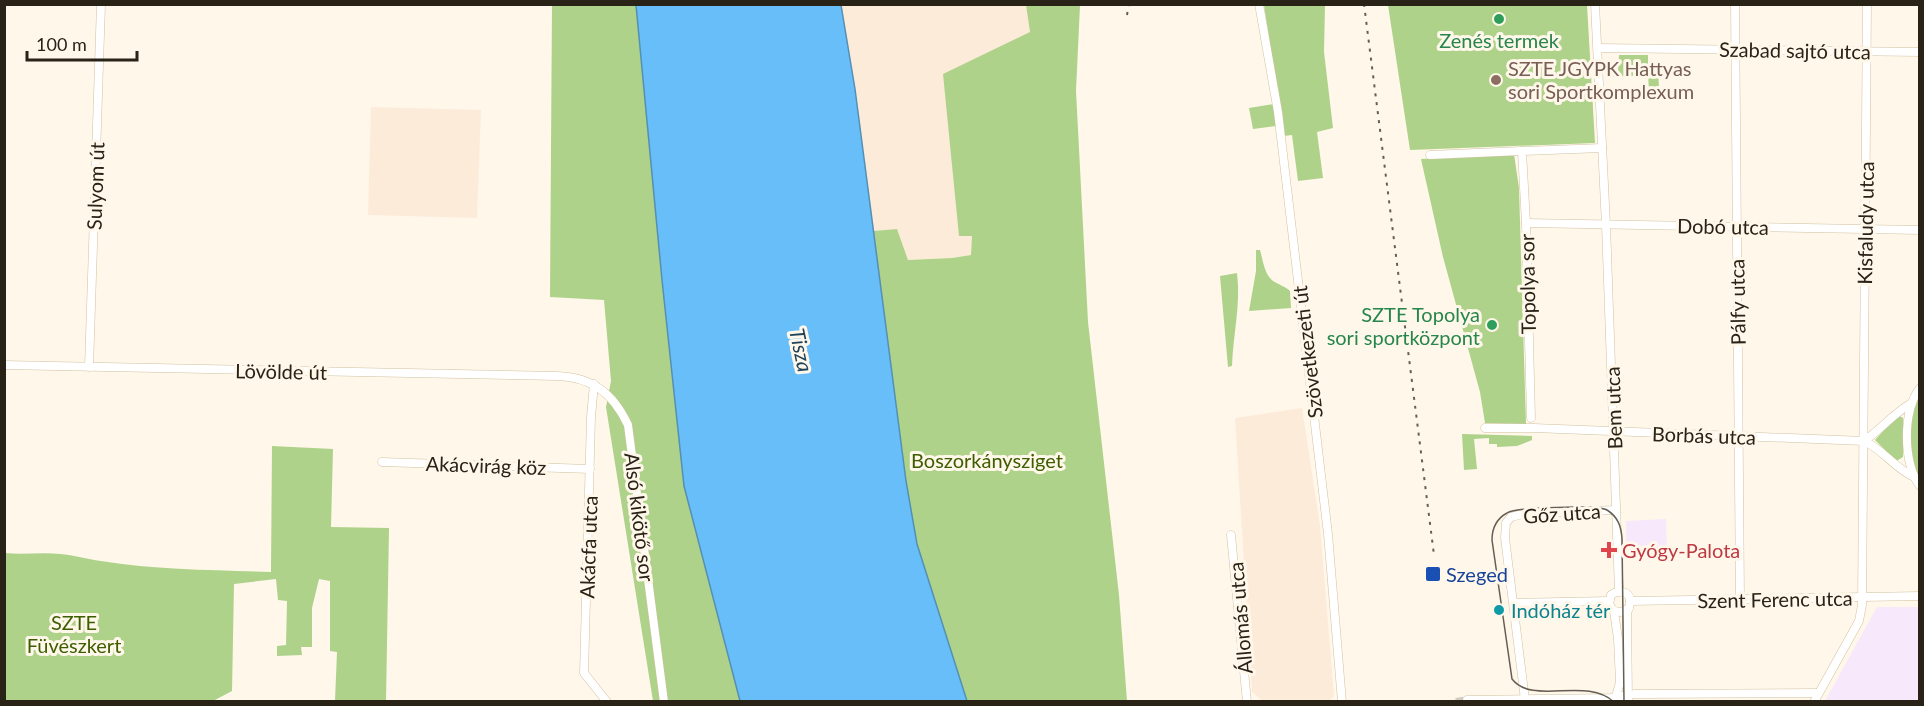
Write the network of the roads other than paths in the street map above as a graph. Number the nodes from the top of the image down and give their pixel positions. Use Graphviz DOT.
graph roads {
  1 [pos="101,4"];
  2 [pos="1259,4"];
  3 [pos="1595,4"];
  4 [pos="1735,4"];
  5 [pos="1867,4"];
  6 [pos="1599,48"];
  7 [pos="1736,49"];
  8 [pos="1867,51"];
  9 [pos="1920,52"];
  10 [pos="1602,148"];
  11 [pos="1522,151"];
  12 [pos="1430,155"];
  13 [pos="1526,223"];
  14 [pos="1606,225"];
  15 [pos="1736,226"];
  16 [pos="1864,229"];
  17 [pos="1920,230"];
  18 [pos="4,365"];
  19 [pos="89,367"];
  20 [pos="557,376"];
  21 [pos="594,384"];
  22 [pos="1920,388"];
  23 [pos="1912,403"];
  24 [pos="1531,417"];
  25 [pos="1485,428"];
  26 [pos="1614,432"];
  27 [pos="1738,437"];
  28 [pos="1864,441"];
  29 [pos="382,462"];
  30 [pos="590,469"];
  31 [pos="1912,476"];
  32 [pos="1920,486"];
  33 [pos="1615,510"];
  34 [pos="1231,535"];
  35 [pos="1619,591"];
  36 [pos="1920,596"];
  37 [pos="1862,597"];
  38 [pos="1740,599"];
  39 [pos="1609,602"];
  40 [pos="1514,603"];
  41 [pos="1629,604"];
  42 [pos="1614,611"];
  43 [pos="1818,693"];
  44 [pos="1628,698"];
  45 [pos="1467,700"];
  46 [pos="1525,700"];
  47 [pos="1615,700"];
  48 [pos="1484,701"];
  49 [pos="607,702"];
  50 [pos="664,702"];
  51 [pos="1247,702"];
  52 [pos="1342,702"];
  53 [pos="1814,702"];
  1 -- 19 [label="street, Sulyom út"];
  2 -- 52 [label="street, Szövetkezeti út"];
  3 -- 6 [label="street, Bem utca"];
  4 -- 7 [label="street, Pálfy utca"];
  5 -- 8 [label="street, Kisfaludy utca"];
  6 -- 7 [label="street, Szabad sajtó utca"];
  6 -- 10 [label="street, Bem utca"];
  7 -- 8 [label="street, Szabad sajtó utca"];
  7 -- 15 [label="street, Pálfy utca"];
  8 -- 9 [label="street, Szabad sajtó utca"];
  8 -- 16 [label="street, Kisfaludy utca"];
  10 -- 11 [label="street"];
  10 -- 14 [label="street, Bem utca"];
  11 -- 12 [label="street"];
  11 -- 13 [label="street, Topolya sor"];
  13 -- 14 [label="street, Dobó utca"];
  13 -- 24 [label="street, Topolya sor"];
  14 -- 15 [label="street, Dobó utca"];
  14 -- 26 [label="street, Bem utca"];
  15 -- 16 [label="street, Dobó utca"];
  15 -- 27 [label="street, Pálfy utca"];
  16 -- 17 [label="street, Dobó utca"];
  16 -- 28 [label="street, Kisfaludy utca"];
  18 -- 19 [label="street, Lövölde út"];
  19 -- 20 [label="street, Lövölde út"];
  20 -- 21 [label="street, Alsó kikötő sor"];
  21 -- 30 [label="street, Akácfa utca"];
  21 -- 50 [label="street, Alsó kikötő sor"];
  22 -- 23 [label="street"];
  23 -- 28 [label="street"];
  23 -- 31 [label="street"];
  25 -- 26 [label="street, Borbás utca"];
  26 -- 27 [label="street, Borbás utca"];
  26 -- 33 [label="street, Bem utca"];
  27 -- 28 [label="street, Borbás utca"];
  27 -- 38 [label="street, Pálfy utca"];
  28 -- 31 [label="street"];
  28 -- 37 [label="street, Kisfaludy utca"];
  29 -- 30 [label="street, Akácvirág köz"];
  30 -- 49 [label="street, Akácfa utca"];
  31 -- 32 [label="street"];
  33 -- 35 [label="street, Bem utca"];
  33 -- 40 [label="street, Gőz utca"];
  34 -- 51 [label="street, Állomás utca"];
  35 -- 39 [label="street"];
  35 -- 41 [label="street"];
  36 -- 37 [label="street, Szent Ferenc utca"];
  37 -- 38 [label="street, Szent Ferenc utca"];
  37 -- 43 [label="street, Kisfaludy utca"];
  38 -- 41 [label="street, Szent Ferenc utca"];
  39 -- 40 [label="street"];
  39 -- 42 [label="street"];
  40 -- 46 [label="street"];
  41 -- 42 [label="street"];
  41 -- 44 [label="street"];
  42 -- 47 [label="street"];
  43 -- 44 [label="street"];
  43 -- 53 [label="street, Kisfaludy utca"];
  44 -- 47 [label="street"];
  45 -- 48 [label="street"];
  46 -- 47 [label="street"];
  46 -- 48 [label="street"];
}
